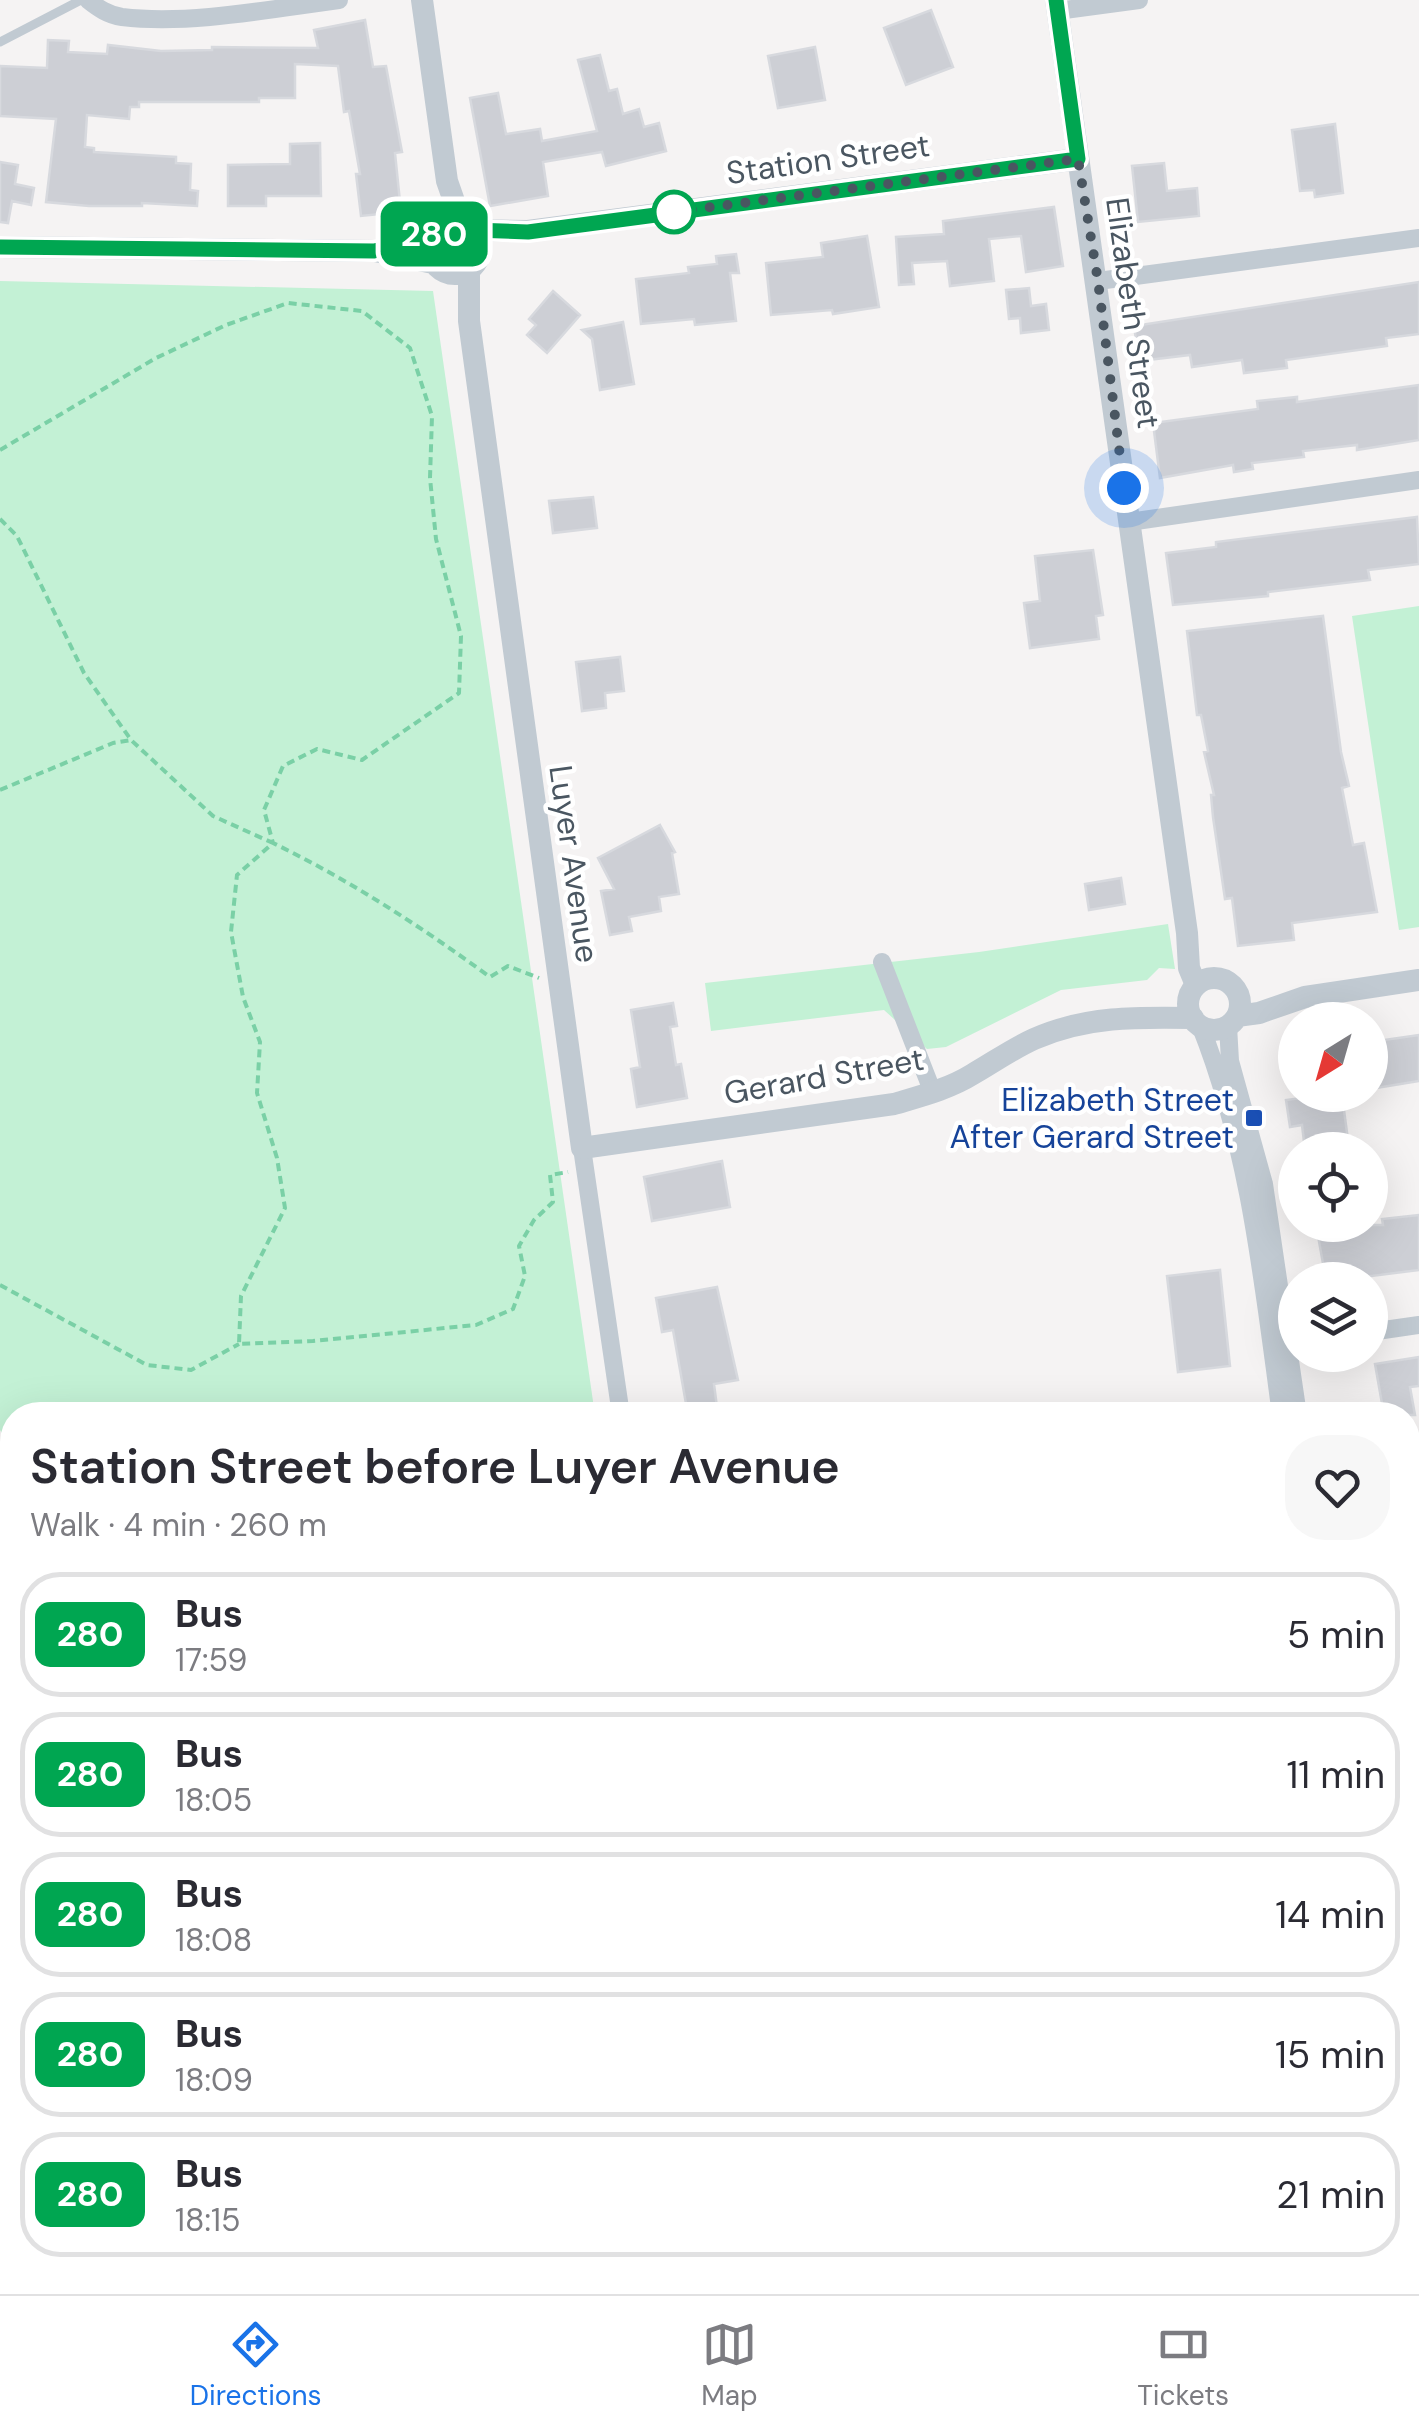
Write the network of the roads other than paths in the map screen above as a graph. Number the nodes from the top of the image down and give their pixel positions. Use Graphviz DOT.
graph roads {
  1 [pos="84,0"];
  2 [pos="339,0"];
  3 [pos="422,0"];
  4 [pos="1139,0"];
  5 [pos="1056,6"];
  6 [pos="0,42"];
  7 [pos="1078,159"];
  8 [pos="452,230"];
  9 [pos="528,232"];
  10 [pos="1419,238"];
  11 [pos="0,247"];
  12 [pos="374,251"];
  13 [pos="457,266"];
  14 [pos="1098,281"];
  15 [pos="1419,480"];
  16 [pos="1129,522"];
  17 [pos="882,962"];
  18 [pos="1419,980"];
  19 [pos="1200,984"];
  20 [pos="1236,989"];
  21 [pos="1306,997"];
  22 [pos="1124,1016"];
  23 [pos="1233,1021"];
  24 [pos="1196,1022"];
  25 [pos="933,1093"];
  26 [pos="583,1159"];
  27 [pos="1278,1291"];
  28 [pos="1278,1314"];
  29 [pos="1419,1324"];
  30 [pos="1388,1329"];
  31 [pos="1283,1372"];
  32 [pos="1290,1372"];
  33 [pos="619,1402"];
  34 [pos="1281,1402"];
  35 [pos="1296,1402"];
  1 -- 2 [label="street"];
  1 -- 6 [label="lane"];
  3 -- 8 [label="street"];
  4 -- 5 [label="street"];
  5 -- 7 [label="street, Elizabeth Street"];
  7 -- 9 [label="street, Station Street"];
  7 -- 14 [label="street, Elizabeth Street"];
  8 -- 9 [label="street, Station Street"];
  8 -- 12 [label="street, Station Street"];
  8 -- 13 [label="street"];
  8 -- 13 [label="street"];
  9 -- 13 [label="street, Station Street"];
  10 -- 14 [label="street"];
  11 -- 12 [label="street, Station Street"];
  12 -- 13 [label="street, Station Street"];
  13 -- 26 [label="street, Luyer Avenue"];
  14 -- 16 [label="street, Elizabeth Street"];
  15 -- 16 [label="street"];
  16 -- 19 [label="street, Elizabeth Street"];
  17 -- 25 [label="street"];
  18 -- 21 [label="street"];
  19 -- 20 [label="street"];
  19 -- 22 [label="street, Gerard Street"];
  19 -- 24 [label="street"];
  20 -- 21 [label="street"];
  20 -- 23 [label="street"];
  21 -- 23 [label="street"];
  22 -- 24 [label="street, Gerard Street"];
  22 -- 25 [label="street, Gerard Street"];
  23 -- 24 [label="street"];
  23 -- 27 [label="street"];
  24 -- 28 [label="street"];
  25 -- 26 [label="street, Gerard Street"];
  26 -- 33 [label="street, Luyer Avenue"];
  29 -- 30 [label="street"];
  31 -- 34 [label="street"];
  32 -- 35 [label="street"];
}
